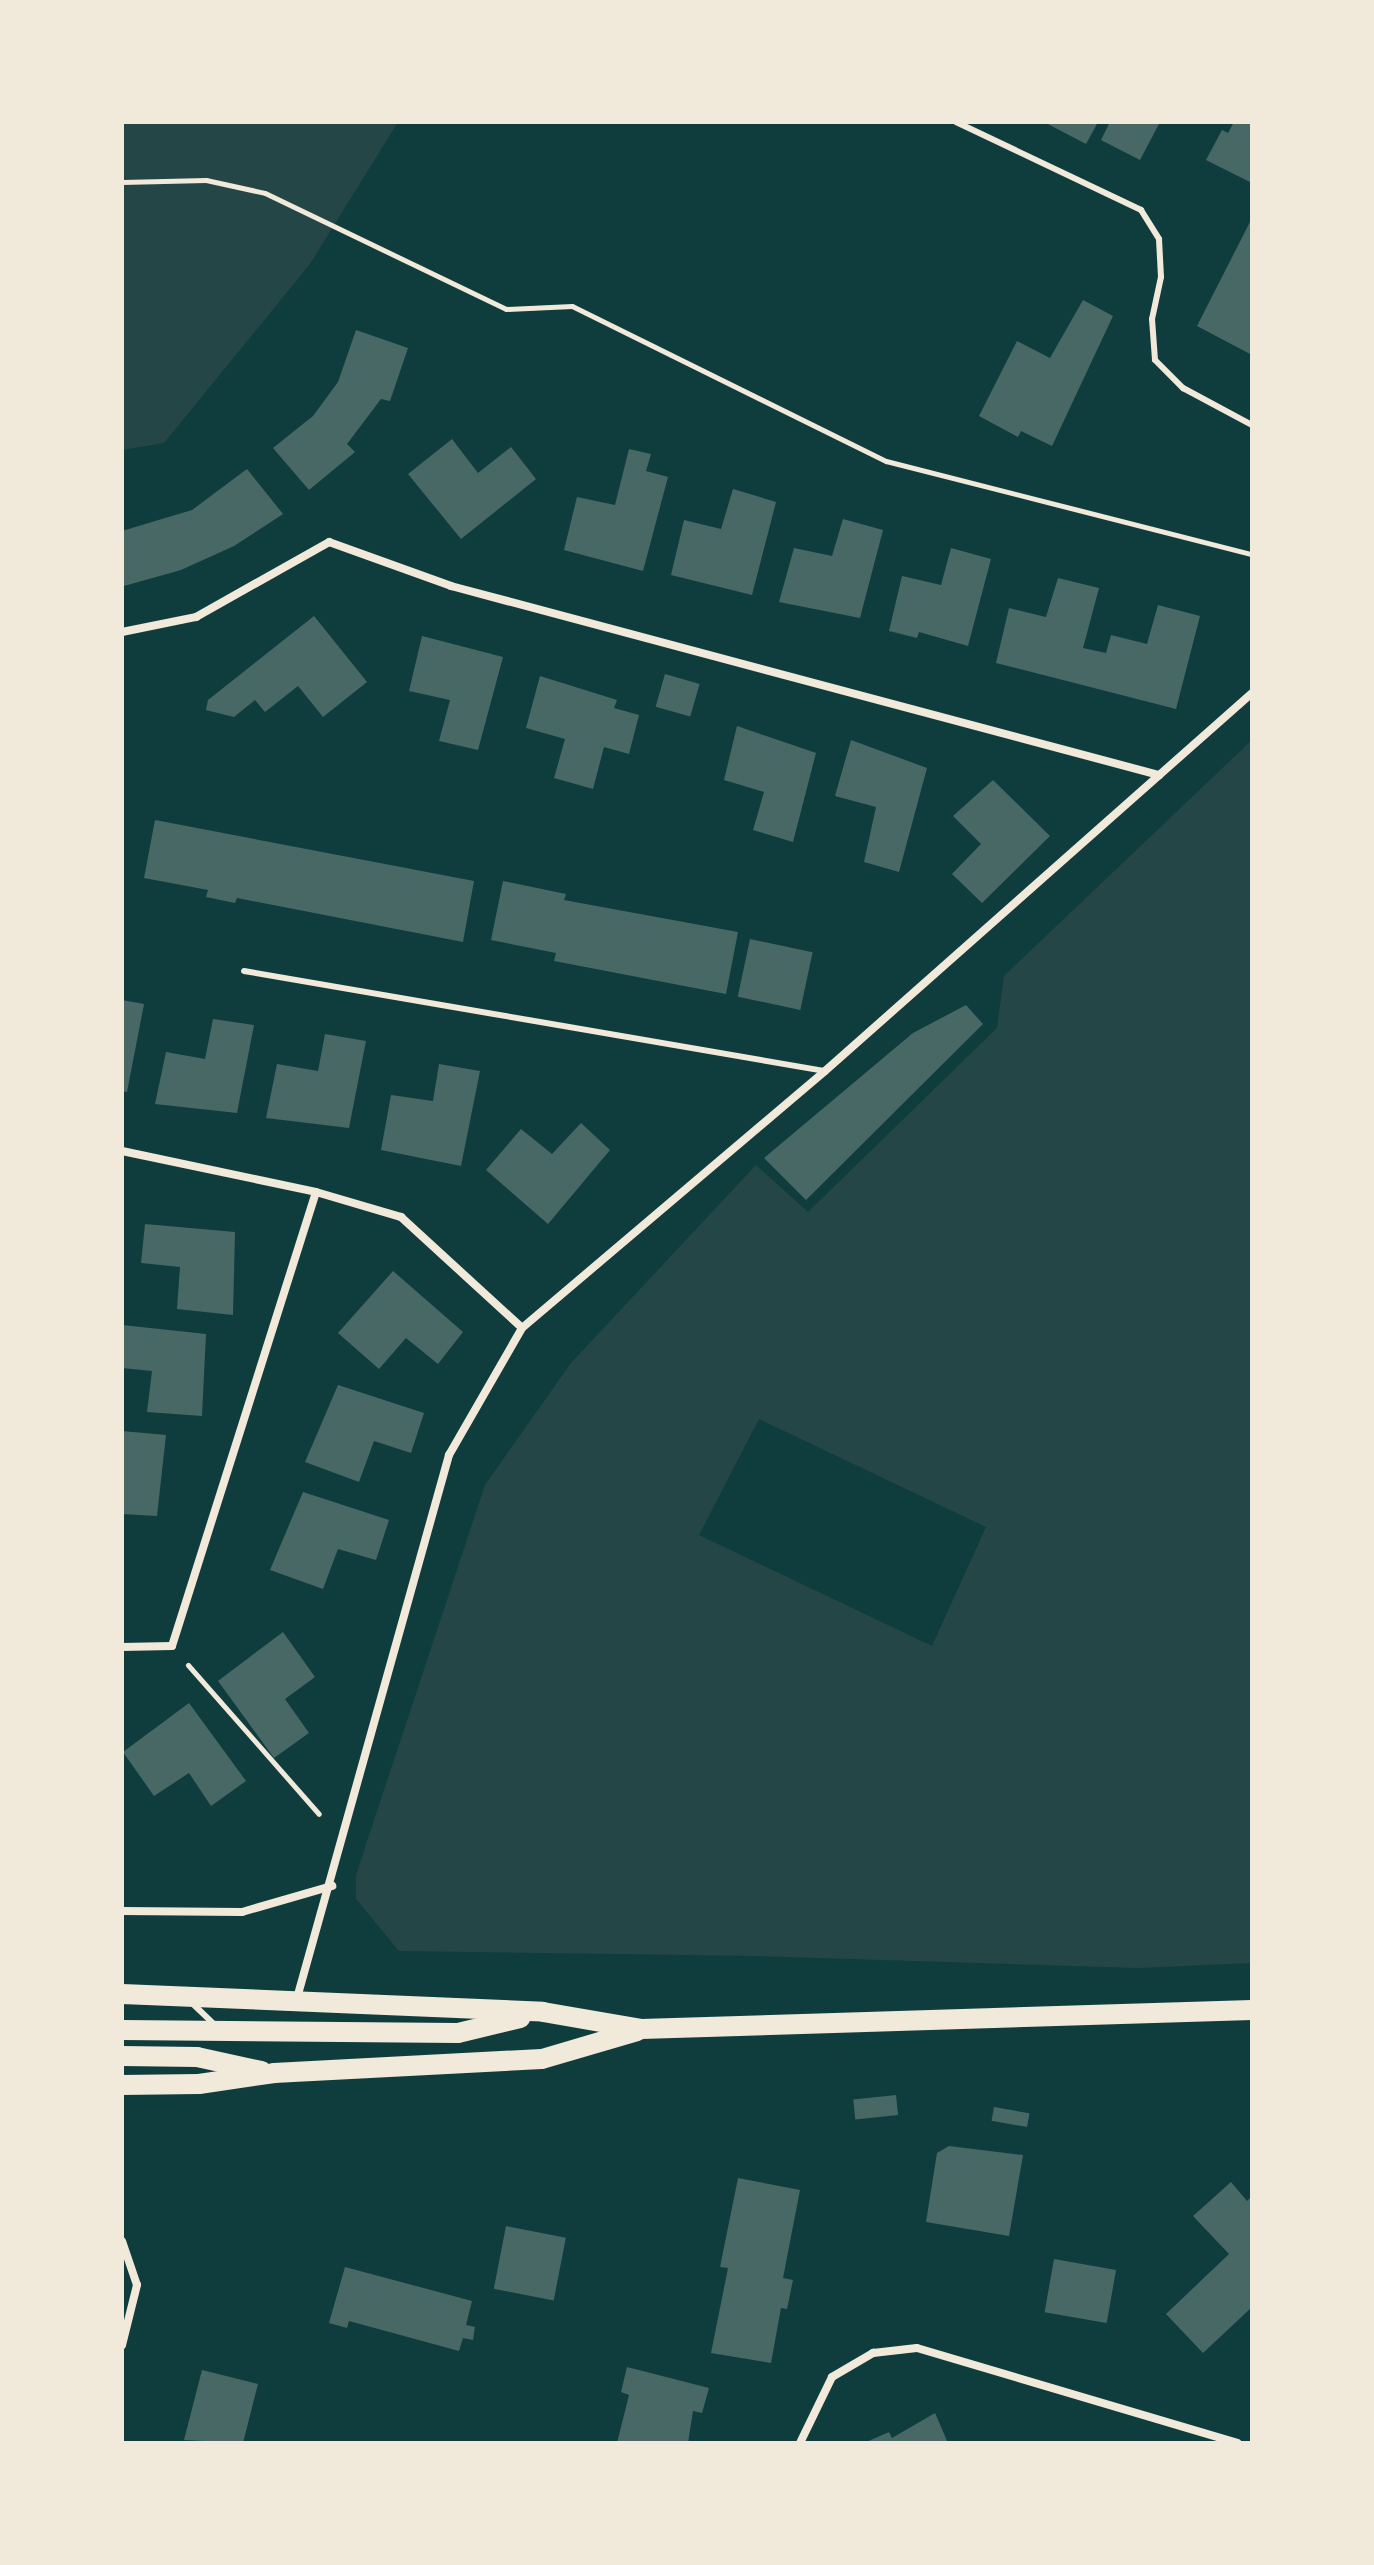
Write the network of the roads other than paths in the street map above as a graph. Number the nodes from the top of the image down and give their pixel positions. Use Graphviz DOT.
graph roads {
  1 [pos="956,122"];
  2 [pos="972,126"];
  3 [pos="1252,425"];
  4 [pos="122,632"];
  5 [pos="1252,693"];
  6 [pos="1159,775"];
  7 [pos="244,971"];
  8 [pos="825,1071"];
  9 [pos="122,1151"];
  10 [pos="316,1192"];
  11 [pos="522,1328"];
  12 [pos="122,1647"];
  13 [pos="332,1886"];
  14 [pos="122,1911"];
  15 [pos="122,1994"];
  16 [pos="183,1994"];
  17 [pos="297,1998"];
  18 [pos="1252,2010"];
  19 [pos="543,2012"];
  20 [pos="641,2029"];
  21 [pos="122,2030"];
  22 [pos="221,2031"];
  23 [pos="122,2056"];
  24 [pos="274,2073"];
  25 [pos="122,2085"];
  26 [pos="122,2241"];
  27 [pos="122,2345"];
  28 [pos="800,2443"];
  29 [pos="1237,2443"];
  1 -- 2 [label="lane"];
  2 -- 3 [label="lane"];
  4 -- 6 [label="street"];
  5 -- 6 [label="street"];
  6 -- 8 [label="street"];
  7 -- 8 [label="lane"];
  8 -- 11 [label="street"];
  9 -- 10 [label="street"];
  10 -- 11 [label="street"];
  10 -- 12 [label="street"];
  11 -- 13 [label="street"];
  13 -- 14 [label="street"];
  13 -- 17 [label="street"];
  15 -- 16 [label="main road"];
  16 -- 17 [label="main road"];
  16 -- 22 [label="lane"];
  17 -- 19 [label="main road"];
  18 -- 20 [label="main road"];
  19 -- 20 [label="main road"];
  19 -- 22 [label="main road"];
  20 -- 24 [label="main road"];
  21 -- 22 [label="main road"];
  23 -- 24 [label="main road"];
  24 -- 25 [label="main road"];
  26 -- 27 [label="street"];
  28 -- 29 [label="street"];
}
